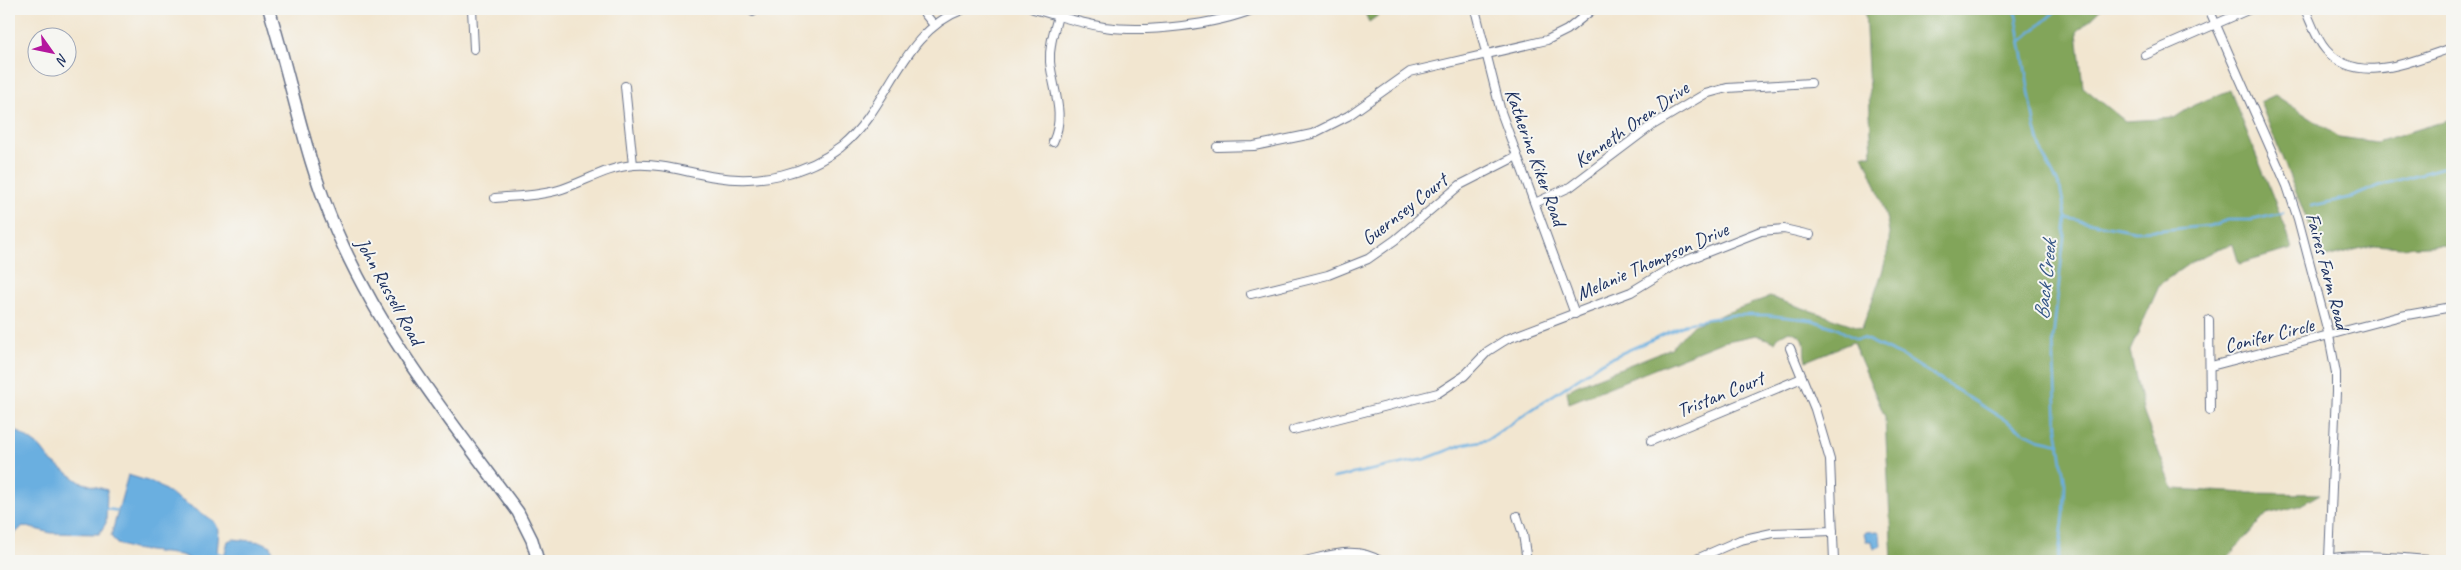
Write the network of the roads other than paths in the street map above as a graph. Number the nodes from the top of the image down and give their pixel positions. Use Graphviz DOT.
graph roads {
  1 [pos="269,9"];
  2 [pos="472,9"];
  3 [pos="921,9"];
  4 [pos="964,9"];
  5 [pos="1033,9"];
  6 [pos="1254,9"];
  7 [pos="1475,9"];
  8 [pos="1593,9"];
  9 [pos="2209,9"];
  10 [pos="2250,9"];
  11 [pos="2305,9"];
  12 [pos="1058,16"];
  13 [pos="2216,24"];
  14 [pos="934,25"];
  15 [pos="2452,48"];
  16 [pos="474,49"];
  17 [pos="1485,53"];
  18 [pos="2145,55"];
  19 [pos="1811,83"];
  20 [pos="624,86"];
  21 [pos="1053,142"];
  22 [pos="1216,147"];
  23 [pos="1517,156"];
  24 [pos="633,165"];
  25 [pos="495,198"];
  26 [pos="1534,203"];
  27 [pos="1810,235"];
  28 [pos="1251,294"];
  29 [pos="2452,307"];
  30 [pos="1575,314"];
  31 [pos="2209,320"];
  32 [pos="2329,336"];
  33 [pos="1790,348"];
  34 [pos="2211,366"];
  35 [pos="1802,378"];
  36 [pos="2210,410"];
  37 [pos="1293,430"];
  38 [pos="1651,441"];
  39 [pos="1517,516"];
  40 [pos="1832,531"];
  41 [pos="2327,560"];
  42 [pos="538,561"];
  43 [pos="1305,561"];
  44 [pos="1380,561"];
  45 [pos="1527,561"];
  46 [pos="1692,561"];
  47 [pos="1834,561"];
  48 [pos="2444,561"];
  1 -- 42 [label="street, John Russell Road"];
  2 -- 16 [label="street"];
  3 -- 14 [label="street"];
  4 -- 14 [label="street"];
  5 -- 12 [label="street"];
  6 -- 12 [label="street"];
  7 -- 17 [label="street, Katherine Kiker Road"];
  8 -- 17 [label="street"];
  9 -- 13 [label="street, Faires Farm Road"];
  10 -- 13 [label="street"];
  11 -- 15 [label="street"];
  12 -- 21 [label="street"];
  13 -- 18 [label="street"];
  13 -- 32 [label="street, Faires Farm Road"];
  14 -- 24 [label="street"];
  17 -- 22 [label="street"];
  17 -- 23 [label="street, Katherine Kiker Road"];
  19 -- 26 [label="street, Kenneth Oren Drive"];
  20 -- 24 [label="street"];
  23 -- 26 [label="street, Katherine Kiker Road"];
  23 -- 28 [label="street, Guernsey Court"];
  24 -- 25 [label="street"];
  26 -- 30 [label="street, Katherine Kiker Road"];
  27 -- 30 [label="street, Melanie Thompson Drive"];
  29 -- 32 [label="street, Conifer Circle"];
  30 -- 37 [label="street, Melanie Thompson Drive"];
  31 -- 34 [label="street"];
  32 -- 34 [label="street, Conifer Circle"];
  32 -- 41 [label="street, Faires Farm Road"];
  33 -- 35 [label="street"];
  34 -- 36 [label="street"];
  35 -- 38 [label="street, Tristan Court"];
  35 -- 40 [label="street"];
  39 -- 45 [label="street"];
  40 -- 46 [label="street"];
  40 -- 47 [label="street"];
  41 -- 48 [label="street"];
  43 -- 44 [label="street"];
}
